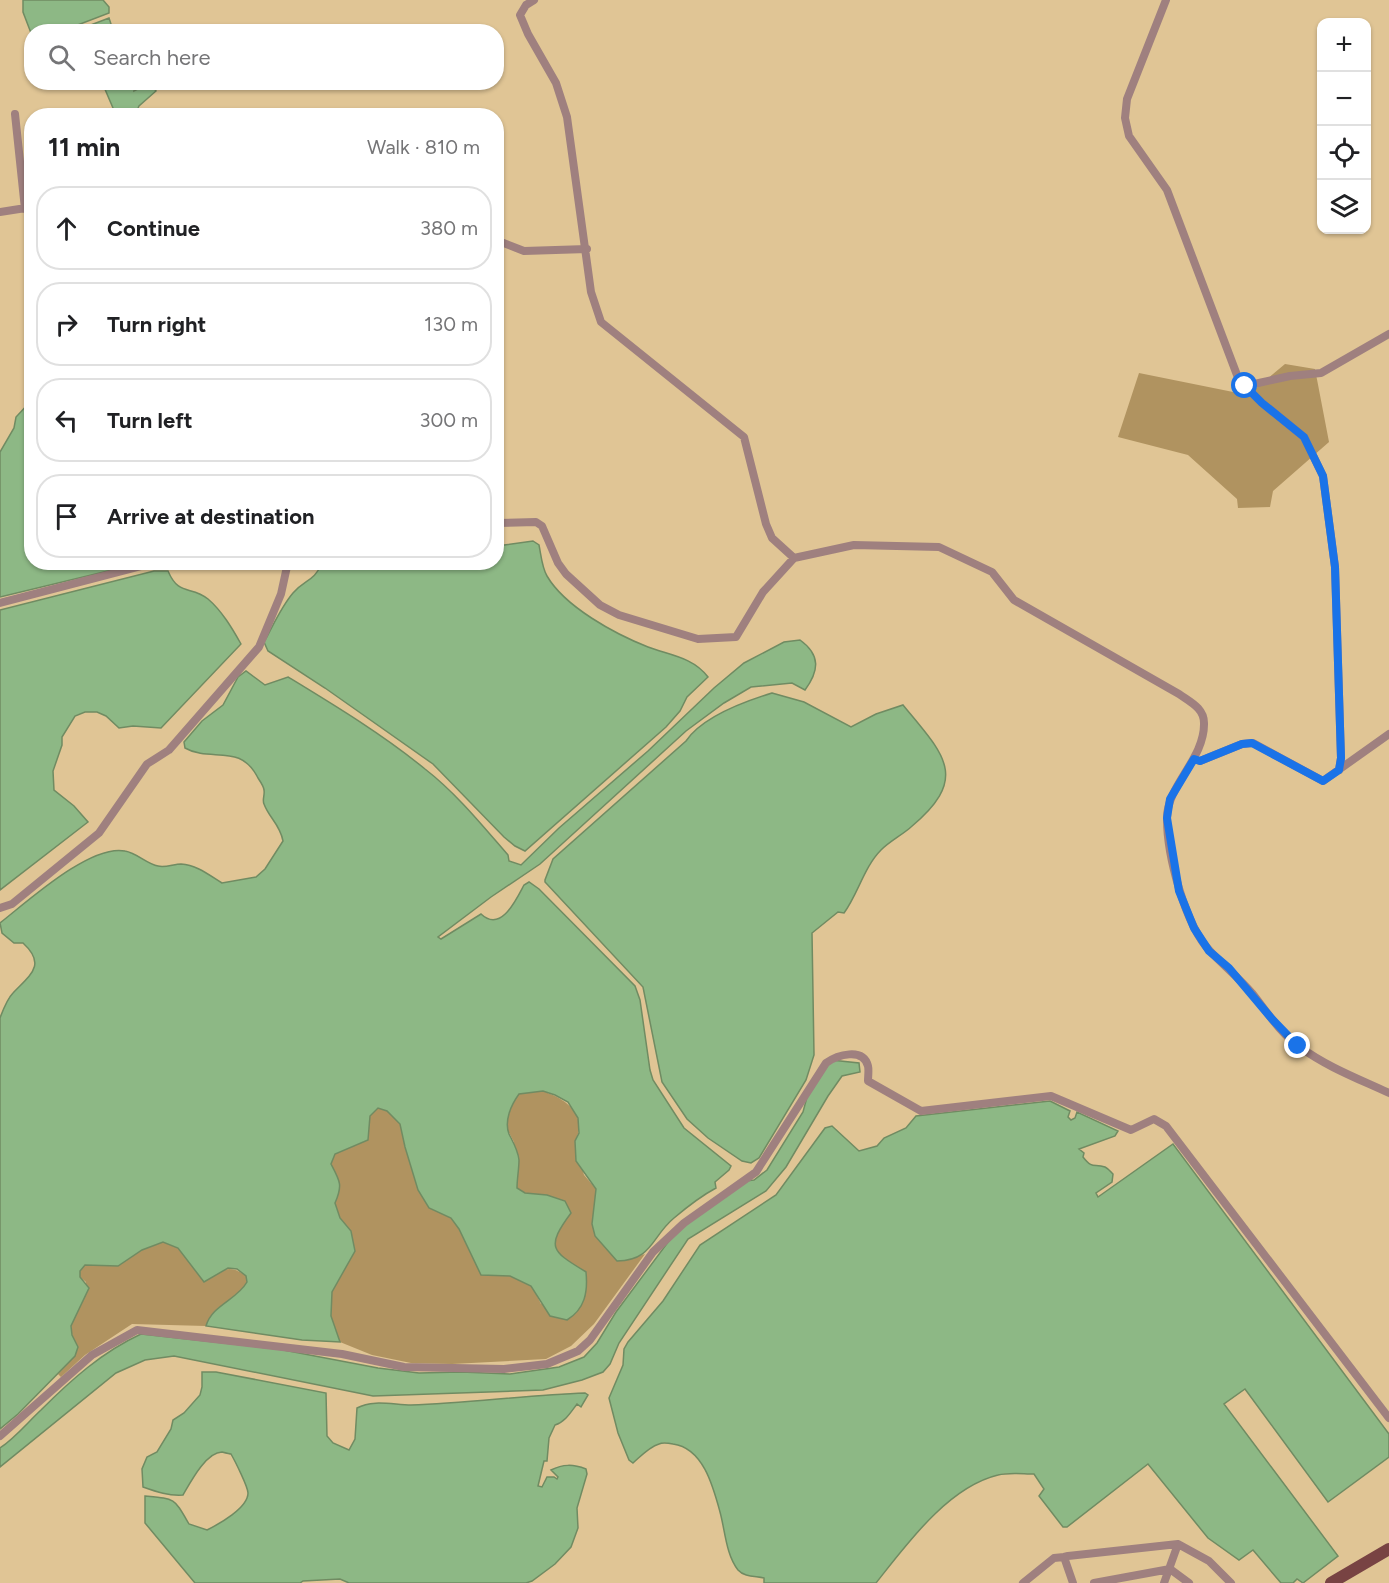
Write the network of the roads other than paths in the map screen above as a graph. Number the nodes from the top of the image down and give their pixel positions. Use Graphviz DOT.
graph roads {
  1 [pos="534,0"];
  2 [pos="1166,0"];
  3 [pos="15,114"];
  4 [pos="24,179"];
  5 [pos="24,209"];
  6 [pos="0,212"];
  7 [pos="504,243"];
  8 [pos="587,249"];
  9 [pos="1389,334"];
  10 [pos="1245,386"];
  11 [pos="504,523"];
  12 [pos="794,558"];
  13 [pos="126,570"];
  14 [pos="286,570"];
  15 [pos="0,603"];
  16 [pos="1389,734"];
  17 [pos="1194,759"];
  18 [pos="1339,770"];
  19 [pos="0,908"];
  20 [pos="1389,1093"];
  21 [pos="1389,1418"];
  22 [pos="0,1436"];
  23 [pos="1178,1544"];
  24 [pos="1389,1549"];
  25 [pos="1064,1557"];
  26 [pos="1170,1569"];
  27 [pos="1034,1574"];
  28 [pos="1023,1583"];
  29 [pos="1039,1583"];
  30 [pos="1073,1583"];
  31 [pos="1094,1583"];
  32 [pos="1164,1583"];
  33 [pos="1189,1583"];
  34 [pos="1231,1583"];
  35 [pos="1330,1583"];
  1 -- 8 [label="street"];
  2 -- 10 [label="street"];
  3 -- 4 [label="street"];
  5 -- 6 [label="street"];
  7 -- 8 [label="street"];
  8 -- 12 [label="street"];
  9 -- 10 [label="street"];
  10 -- 18 [label="street"];
  11 -- 12 [label="street"];
  12 -- 17 [label="street"];
  13 -- 15 [label="street"];
  14 -- 19 [label="street"];
  16 -- 18 [label="street"];
  17 -- 18 [label="street"];
  17 -- 20 [label="street"];
  21 -- 22 [label="street"];
  23 -- 25 [label="street"];
  23 -- 26 [label="street"];
  23 -- 34 [label="street"];
  24 -- 35 [label="main road"];
  25 -- 27 [label="street"];
  25 -- 30 [label="street"];
  26 -- 31 [label="street"];
  26 -- 32 [label="street"];
  26 -- 33 [label="street"];
  27 -- 28 [label="street"];
  27 -- 29 [label="street"];
}
